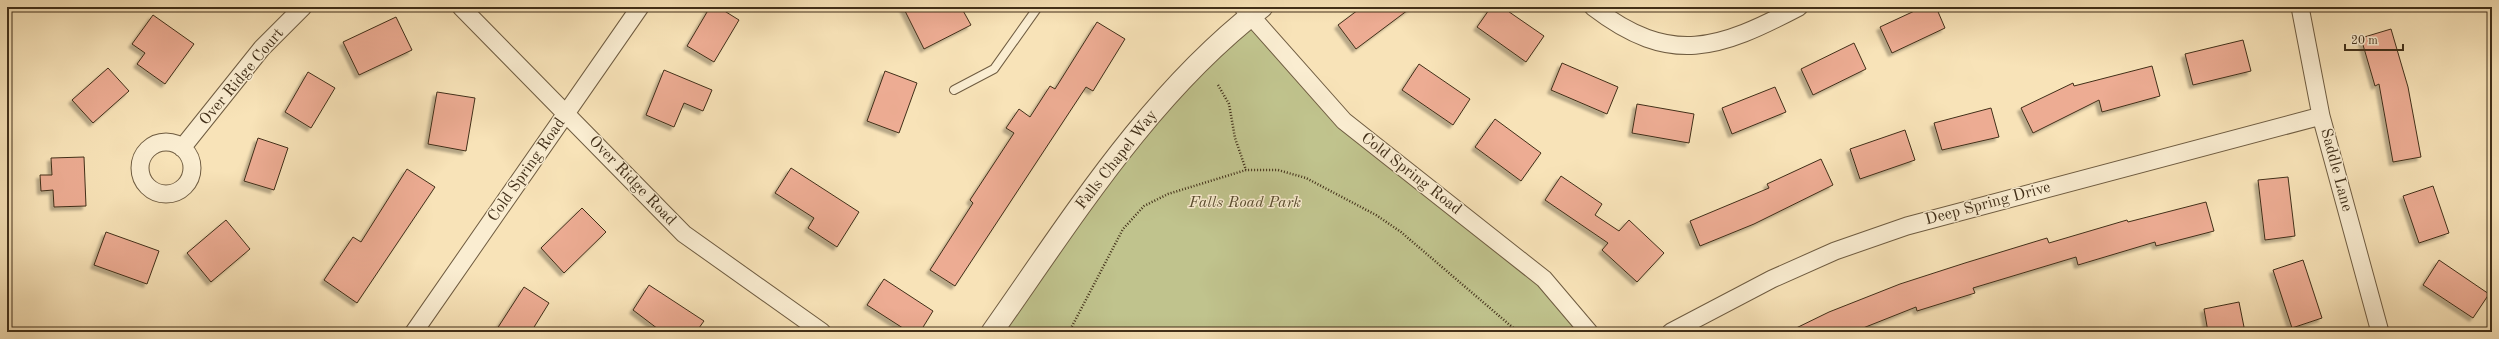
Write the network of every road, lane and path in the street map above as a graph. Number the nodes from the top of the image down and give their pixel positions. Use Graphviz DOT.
graph roads {
  1 [pos="303,7"];
  2 [pos="461,7"];
  3 [pos="640,7"];
  4 [pos="1038,7"];
  5 [pos="1593,7"];
  6 [pos="1799,7"];
  7 [pos="2300,7"];
  8 [pos="1252,10"];
  9 [pos="1218,85"];
  10 [pos="954,90"];
  11 [pos="566,114"];
  12 [pos="2321,116"];
  13 [pos="182,148"];
  14 [pos="1246,170"];
  15 [pos="414,332"];
  16 [pos="822,332"];
  17 [pos="992,332"];
  18 [pos="1069,332"];
  19 [pos="1518,332"];
  20 [pos="1589,332"];
  21 [pos="1671,332"];
  22 [pos="2380,332"];
  1 -- 13 [label="street, Over Ridge Court"];
  2 -- 11 [label="street, Over Ridge Road"];
  3 -- 11 [label="street, Cold Spring Road"];
  4 -- 10 [label="lane"];
  5 -- 6 [label="street"];
  7 -- 12 [label="street, Saddle Lane"];
  8 -- 17 [label="street, Falls Chapel Way"];
  8 -- 20 [label="street, Cold Spring Road"];
  9 -- 14 [label="path"];
  11 -- 15 [label="street, Cold Spring Road"];
  11 -- 16 [label="street, Over Ridge Road"];
  12 -- 21 [label="street, Deep Spring Drive"];
  12 -- 22 [label="street, Saddle Lane"];
  14 -- 18 [label="path"];
  14 -- 19 [label="path"];
}
